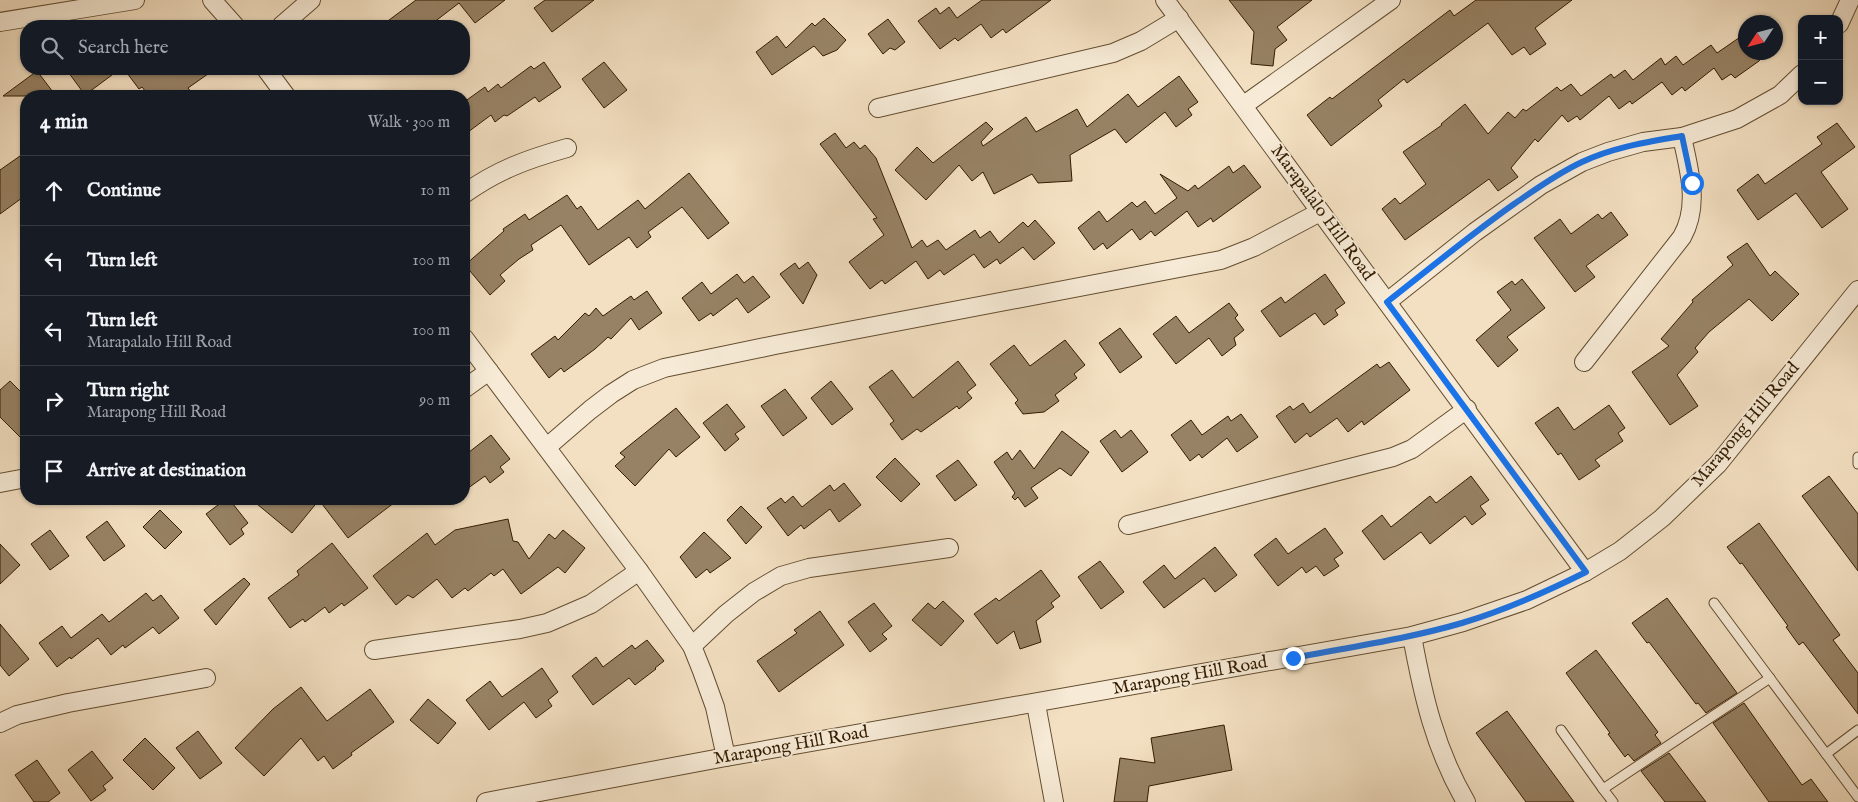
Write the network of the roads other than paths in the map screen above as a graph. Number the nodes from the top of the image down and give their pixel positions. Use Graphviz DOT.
graph roads {
  1 [pos="135,0"];
  2 [pos="212,0"];
  3 [pos="311,0"];
  4 [pos="1165,0"];
  5 [pos="1392,0"];
  6 [pos="1850,0"];
  7 [pos="1843,15"];
  8 [pos="1179,18"];
  9 [pos="230,20"];
  10 [pos="288,20"];
  11 [pos="0,22"];
  12 [pos="270,75"];
  13 [pos="1798,78"];
  14 [pos="282,90"];
  15 [pos="1244,105"];
  16 [pos="878,108"];
  17 [pos="1682,136"];
  18 [pos="567,148"];
  19 [pos="470,190"];
  20 [pos="1320,212"];
  21 [pos="1858,290"];
  22 [pos="1387,302"];
  23 [pos="470,346"];
  24 [pos="1584,362"];
  25 [pos="489,371"];
  26 [pos="470,385"];
  27 [pos="1466,409"];
  28 [pos="546,447"];
  29 [pos="1858,457"];
  30 [pos="1858,464"];
  31 [pos="20,479"];
  32 [pos="0,483"];
  33 [pos="1128,526"];
  34 [pos="949,548"];
  35 [pos="639,571"];
  36 [pos="1586,572"];
  37 [pos="1714,603"];
  38 [pos="1412,636"];
  39 [pos="692,646"];
  40 [pos="374,650"];
  41 [pos="206,678"];
  42 [pos="1770,678"];
  43 [pos="1036,704"];
  44 [pos="0,723"];
  45 [pos="1561,730"];
  46 [pos="1858,730"];
  47 [pos="1826,754"];
  48 [pos="726,757"];
  49 [pos="1603,788"];
  50 [pos="1858,798"];
  51 [pos="486,802"];
  52 [pos="1054,802"];
  53 [pos="1466,802"];
  54 [pos="1613,802"];
  1 -- 11 [label="street"];
  2 -- 9 [label="street"];
  3 -- 10 [label="street"];
  4 -- 8 [label="street, Marapalalo Hill Road"];
  5 -- 15 [label="street"];
  6 -- 7 [label="street"];
  8 -- 15 [label="street, Marapalalo Hill Road"];
  8 -- 16 [label="street"];
  12 -- 14 [label="street"];
  13 -- 17 [label="street"];
  15 -- 20 [label="street, Marapalalo Hill Road"];
  17 -- 22 [label="street"];
  17 -- 24 [label="street"];
  18 -- 19 [label="street"];
  20 -- 22 [label="street, Marapalalo Hill Road"];
  20 -- 28 [label="street"];
  21 -- 36 [label="street, Marapong Hill Road"];
  22 -- 27 [label="street, Marapalalo Hill Road"];
  23 -- 25 [label="street"];
  25 -- 26 [label="street"];
  25 -- 28 [label="street"];
  27 -- 33 [label="street"];
  27 -- 36 [label="street, Marapalalo Hill Road"];
  28 -- 35 [label="street"];
  29 -- 30 [label="lane"];
  31 -- 32 [label="street"];
  34 -- 39 [label="street"];
  35 -- 39 [label="street"];
  35 -- 40 [label="street"];
  36 -- 38 [label="street, Marapong Hill Road"];
  37 -- 42 [label="lane"];
  38 -- 43 [label="street, Marapong Hill Road"];
  38 -- 53 [label="street"];
  39 -- 48 [label="street"];
  41 -- 44 [label="street"];
  42 -- 47 [label="lane"];
  42 -- 49 [label="lane"];
  43 -- 48 [label="street, Marapong Hill Road"];
  43 -- 52 [label="street"];
  45 -- 49 [label="lane"];
  46 -- 47 [label="lane"];
  47 -- 50 [label="lane"];
  48 -- 51 [label="street, Marapong Hill Road"];
  49 -- 54 [label="lane"];
}
